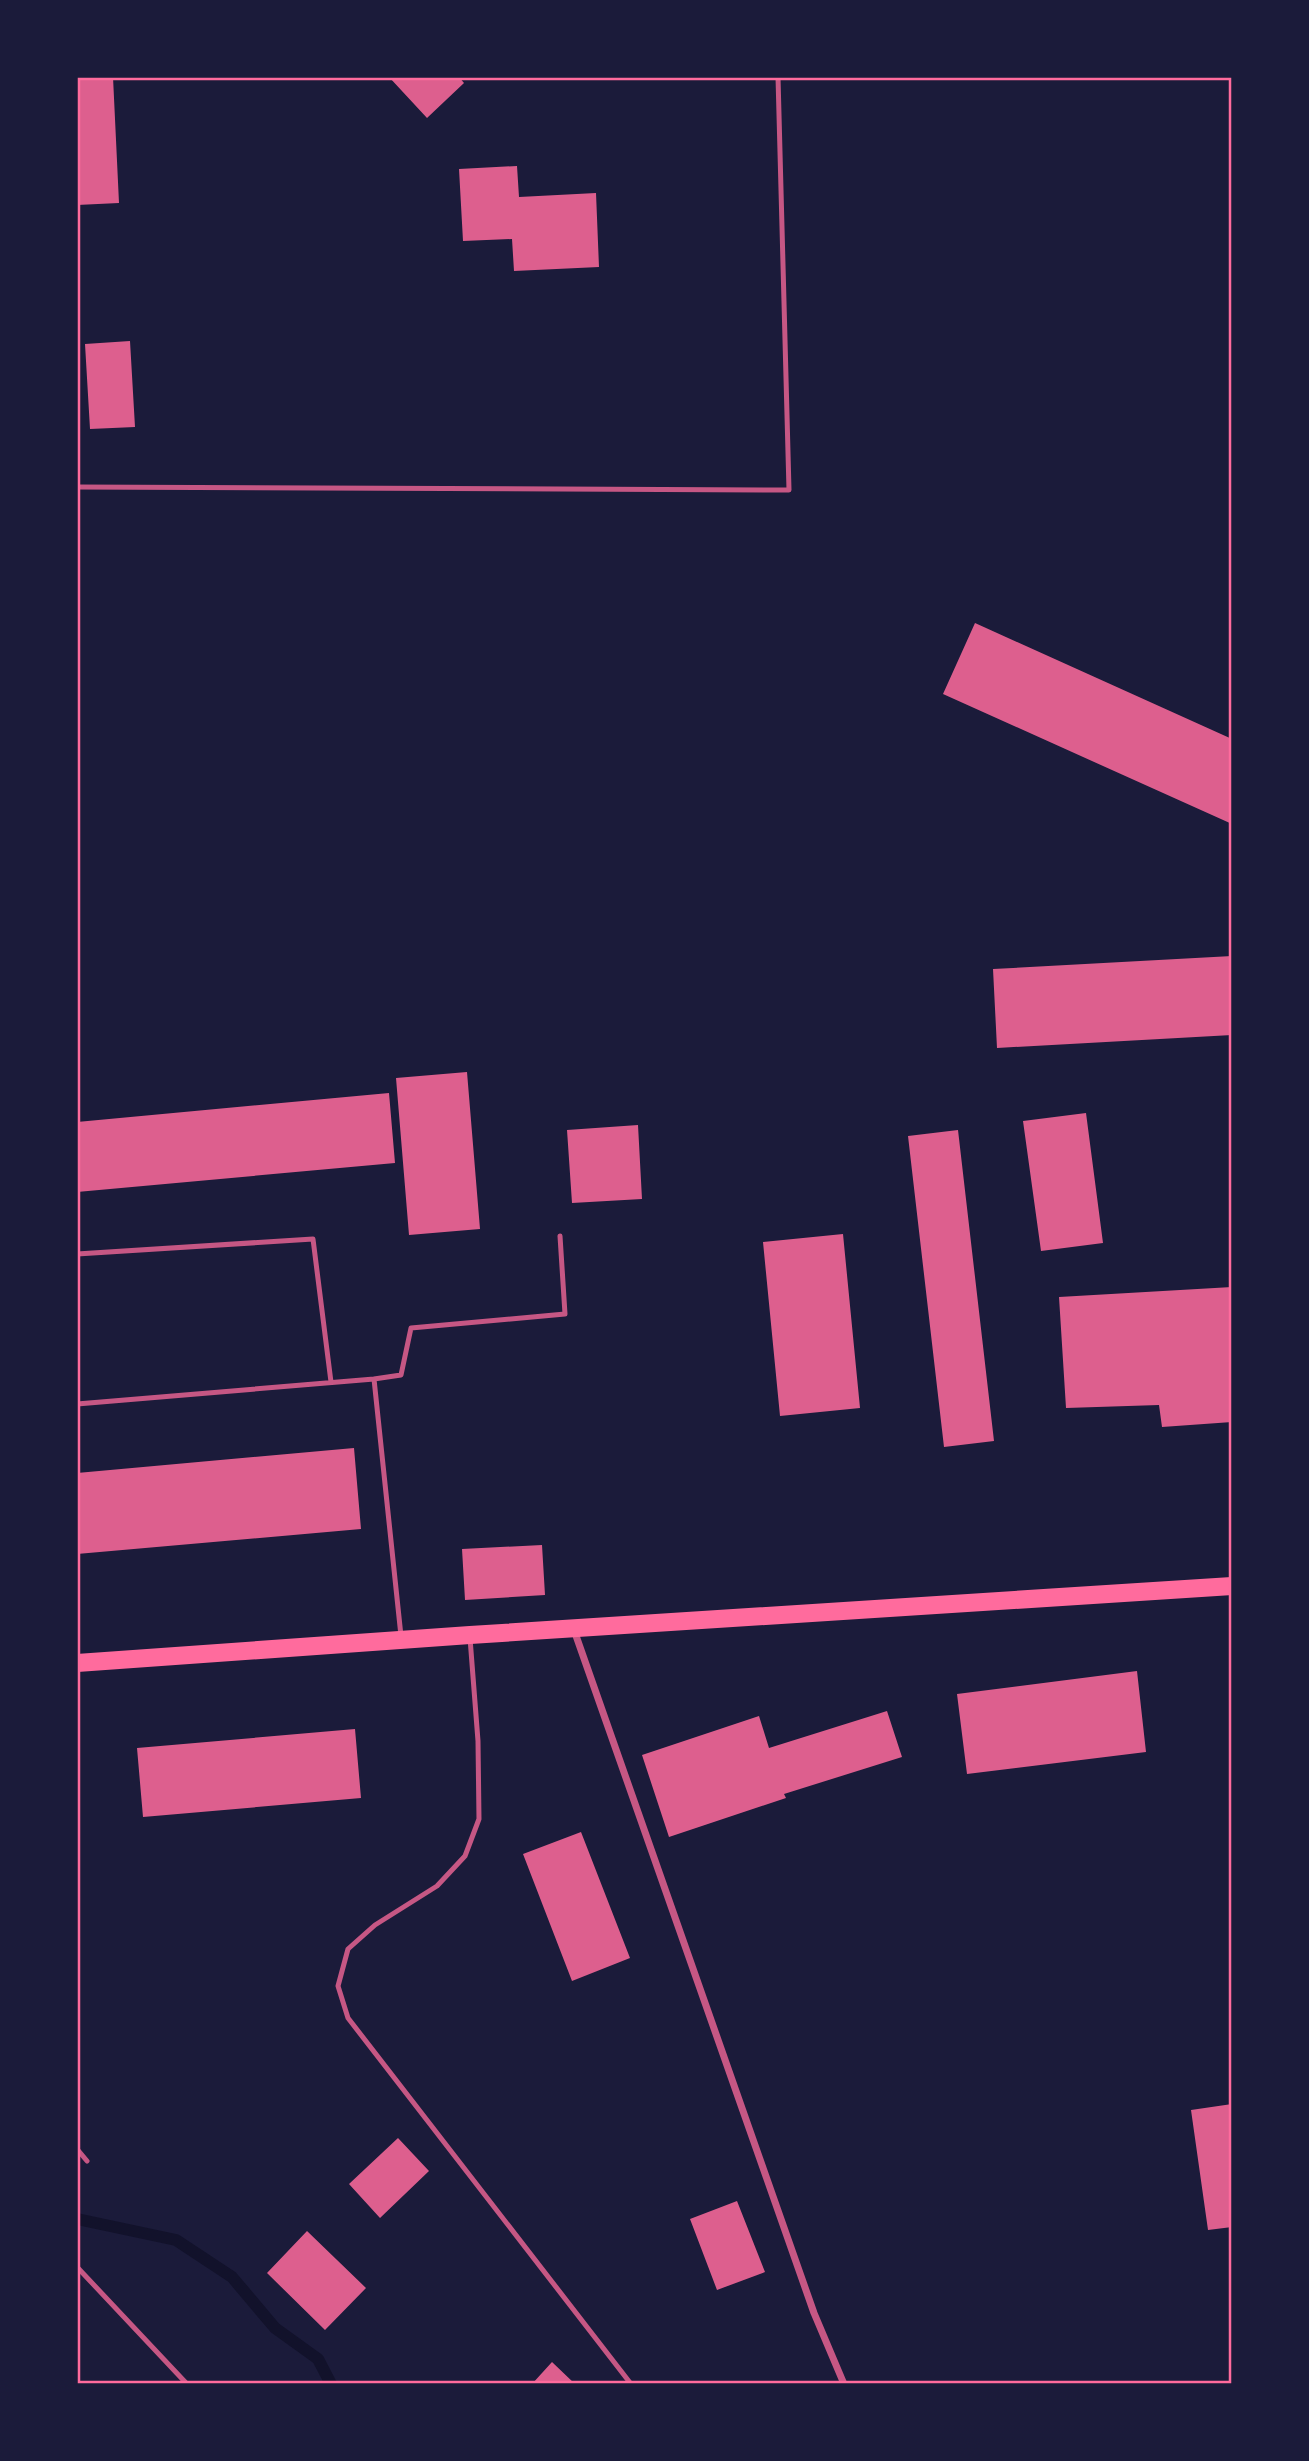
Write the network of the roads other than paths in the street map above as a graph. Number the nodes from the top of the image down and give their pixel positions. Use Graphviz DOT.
graph roads {
  1 [pos="778,77"];
  2 [pos="77,486"];
  3 [pos="560,1236"];
  4 [pos="77,1254"];
  5 [pos="374,1379"];
  6 [pos="331,1382"];
  7 [pos="77,1404"];
  8 [pos="1232,1586"];
  9 [pos="573,1629"];
  10 [pos="470,1635"];
  11 [pos="402,1639"];
  12 [pos="77,1663"];
  13 [pos="77,2149"];
  14 [pos="87,2161"];
  15 [pos="77,2267"];
  16 [pos="187,2384"];
  17 [pos="631,2384"];
  18 [pos="844,2384"];
  1 -- 2 [label="lane"];
  3 -- 5 [label="lane"];
  4 -- 6 [label="lane"];
  5 -- 6 [label="lane"];
  5 -- 11 [label="lane"];
  6 -- 7 [label="lane"];
  8 -- 9 [label="main road"];
  9 -- 10 [label="main road"];
  9 -- 18 [label="street"];
  10 -- 11 [label="main road"];
  10 -- 17 [label="lane"];
  11 -- 12 [label="main road"];
  13 -- 14 [label="lane"];
  15 -- 16 [label="lane"];
}
